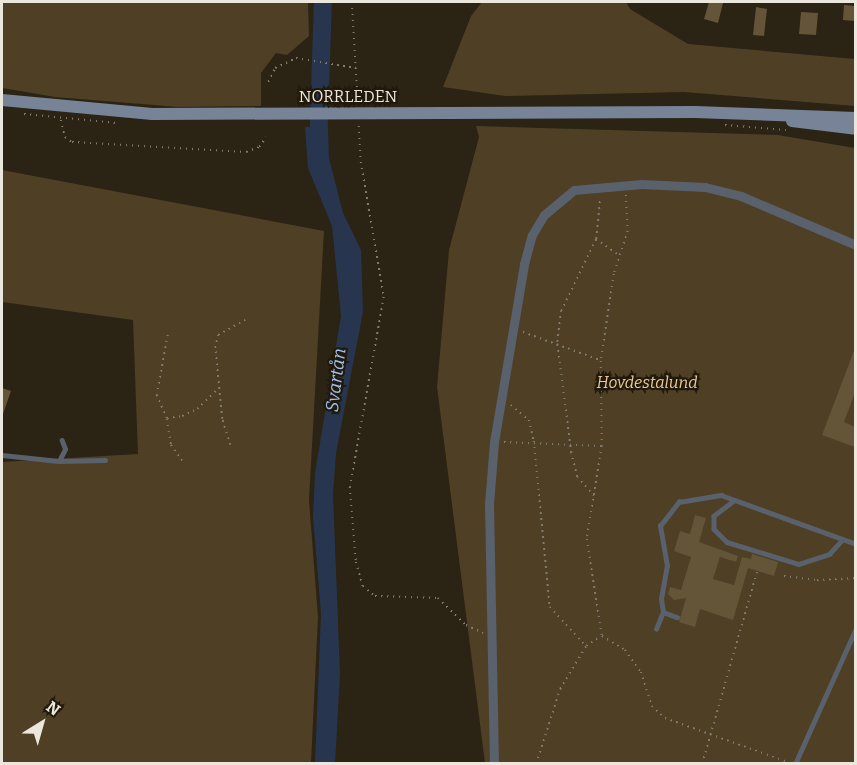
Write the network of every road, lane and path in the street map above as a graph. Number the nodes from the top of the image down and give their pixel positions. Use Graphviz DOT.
graph roads {
  1 [pos="352,2"];
  2 [pos="357,68"];
  3 [pos="268,82"];
  4 [pos="2,100"];
  5 [pos="358,106"];
  6 [pos="695,111"];
  7 [pos="21,114"];
  8 [pos="358,117"];
  9 [pos="855,118"];
  10 [pos="61,120"];
  11 [pos="127,123"];
  12 [pos="716,124"];
  13 [pos="855,129"];
  14 [pos="786,130"];
  15 [pos="267,137"];
  16 [pos="624,186"];
  17 [pos="599,188"];
  18 [pos="596,239"];
  19 [pos="855,244"];
  20 [pos="620,256"];
  21 [pos="245,320"];
  22 [pos="514,329"];
  23 [pos="168,334"];
  24 [pos="558,345"];
  25 [pos="601,361"];
  26 [pos="219,388"];
  27 [pos="501,402"];
  28 [pos="167,418"];
  29 [pos="62,441"];
  30 [pos="534,441"];
  31 [pos="495,442"];
  32 [pos="570,444"];
  33 [pos="230,445"];
  34 [pos="602,446"];
  35 [pos="2,455"];
  36 [pos="105,460"];
  37 [pos="59,461"];
  38 [pos="184,463"];
  39 [pos="594,496"];
  40 [pos="734,501"];
  41 [pos="842,540"];
  42 [pos="855,544"];
  43 [pos="757,571"];
  44 [pos="784,576"];
  45 [pos="855,578"];
  46 [pos="663,612"];
  47 [pos="677,617"];
  48 [pos="656,628"];
  49 [pos="855,628"];
  50 [pos="492,635"];
  51 [pos="602,636"];
  52 [pos="586,646"];
  53 [pos="709,736"];
  54 [pos="494,764"];
  55 [pos="536,764"];
  56 [pos="702,764"];
  57 [pos="794,764"];
  1 -- 2 [label="path"];
  2 -- 3 [label="path"];
  2 -- 5 [label="path"];
  4 -- 6 [label="main road, NORRLEDEN"];
  6 -- 9 [label="main road, NORRLEDEN"];
  6 -- 13 [label="main road, NORRLEDEN"];
  7 -- 10 [label="path"];
  8 -- 50 [label="path"];
  10 -- 11 [label="path"];
  10 -- 15 [label="path"];
  12 -- 14 [label="path"];
  16 -- 17 [label="street"];
  16 -- 19 [label="street"];
  16 -- 20 [label="path"];
  17 -- 18 [label="path"];
  17 -- 22 [label="street"];
  18 -- 20 [label="path"];
  18 -- 24 [label="path"];
  20 -- 25 [label="path"];
  21 -- 26 [label="path"];
  22 -- 24 [label="path"];
  22 -- 27 [label="street"];
  23 -- 28 [label="path"];
  24 -- 25 [label="path"];
  24 -- 32 [label="path"];
  25 -- 34 [label="path"];
  26 -- 28 [label="path"];
  26 -- 33 [label="path"];
  27 -- 30 [label="path"];
  27 -- 31 [label="street"];
  28 -- 38 [label="path"];
  29 -- 37 [label="lane"];
  30 -- 31 [label="path"];
  30 -- 32 [label="path"];
  30 -- 52 [label="path"];
  31 -- 50 [label="street"];
  32 -- 34 [label="path"];
  32 -- 39 [label="path"];
  34 -- 39 [label="path"];
  35 -- 37 [label="lane"];
  36 -- 37 [label="lane"];
  39 -- 51 [label="path"];
  40 -- 41 [label="lane"];
  40 -- 41 [label="lane"];
  40 -- 46 [label="lane"];
  41 -- 42 [label="lane"];
  43 -- 53 [label="path"];
  44 -- 45 [label="path"];
  46 -- 47 [label="lane"];
  46 -- 48 [label="lane"];
  49 -- 57 [label="lane"];
  50 -- 54 [label="street"];
  51 -- 52 [label="path"];
  51 -- 53 [label="path"];
  52 -- 55 [label="path"];
  53 -- 56 [label="path"];
  53 -- 57 [label="path"];
}
